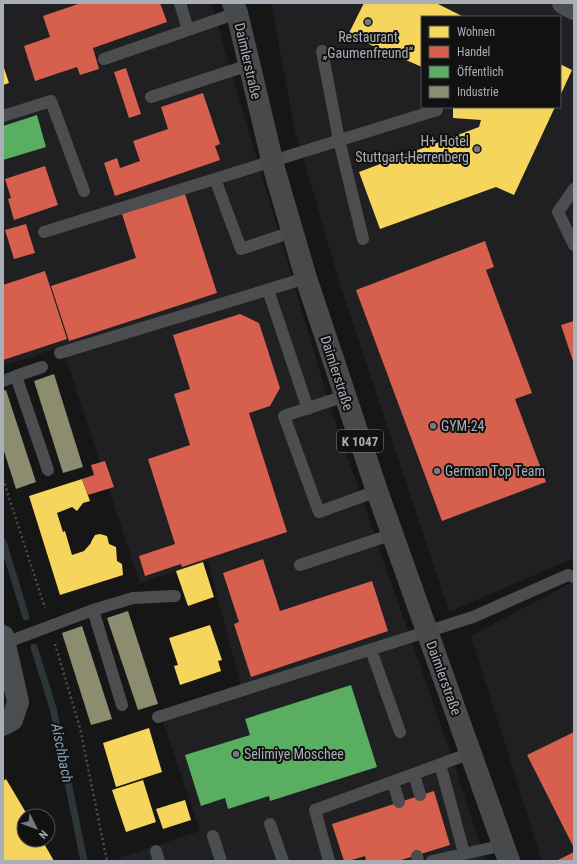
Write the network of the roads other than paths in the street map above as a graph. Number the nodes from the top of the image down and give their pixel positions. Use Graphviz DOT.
graph roads {
  1 [pos="180,3"];
  2 [pos="563,3"];
  3 [pos="235,6"];
  4 [pos="574,9"];
  5 [pos="188,30"];
  6 [pos="322,51"];
  7 [pos="104,59"];
  8 [pos="249,65"];
  9 [pos="151,97"];
  10 [pos="437,110"];
  11 [pos="3,116"];
  12 [pos="339,140"];
  13 [pos="272,161"];
  14 [pos="215,179"];
  15 [pos="574,189"];
  16 [pos="84,191"];
  17 [pos="44,232"];
  18 [pos="292,232"];
  19 [pos="363,239"];
  20 [pos="574,244"];
  21 [pos="306,278"];
  22 [pos="268,290"];
  23 [pos="60,353"];
  24 [pos="42,367"];
  25 [pos="16,376"];
  26 [pos="3,381"];
  27 [pos="345,396"];
  28 [pos="308,409"];
  29 [pos="48,470"];
  30 [pos="377,491"];
  31 [pos="393,534"];
  32 [pos="300,565"];
  33 [pos="572,575"];
  34 [pos="175,596"];
  35 [pos="93,610"];
  36 [pos="428,632"];
  37 [pos="4,639"];
  38 [pos="372,650"];
  39 [pos="122,705"];
  40 [pos="158,717"];
  41 [pos="3,725"];
  42 [pos="400,732"];
  43 [pos="471,753"];
  44 [pos="440,764"];
  45 [pos="414,774"];
  46 [pos="393,782"];
  47 [pos="420,795"];
  48 [pos="399,802"];
  49 [pos="270,824"];
  50 [pos="213,836"];
  51 [pos="464,853"];
  52 [pos="506,853"];
  53 [pos="437,856"];
  54 [pos="221,861"];
  55 [pos="283,861"];
  56 [pos="329,861"];
  1 -- 5 [label="lane"];
  2 -- 4 [label="street"];
  3 -- 5 [label="lane"];
  3 -- 8 [label="main road, Daimlerstraße / K 1047"];
  5 -- 7 [label="lane"];
  6 -- 12 [label="lane"];
  8 -- 9 [label="lane"];
  8 -- 13 [label="main road, Daimlerstraße / K 1047"];
  10 -- 12 [label="lane"];
  11 -- 16 [label="lane"];
  12 -- 13 [label="lane"];
  12 -- 19 [label="lane"];
  13 -- 14 [label="lane"];
  13 -- 18 [label="main road, Daimlerstraße / K 1047"];
  14 -- 17 [label="lane"];
  14 -- 18 [label="lane"];
  15 -- 20 [label="lane"];
  18 -- 21 [label="main road, Daimlerstraße / K 1047"];
  21 -- 22 [label="lane"];
  21 -- 27 [label="main road, Daimlerstraße / K 1047"];
  22 -- 23 [label="lane"];
  22 -- 28 [label="lane"];
  24 -- 25 [label="lane"];
  25 -- 26 [label="lane"];
  25 -- 29 [label="lane"];
  27 -- 28 [label="lane"];
  27 -- 30 [label="main road, Daimlerstraße / K 1047"];
  28 -- 30 [label="lane"];
  30 -- 31 [label="main road, Daimlerstraße / K 1047"];
  31 -- 32 [label="lane"];
  31 -- 36 [label="main road, Daimlerstraße / K 1047"];
  33 -- 36 [label="lane"];
  34 -- 35 [label="lane"];
  35 -- 37 [label="lane"];
  35 -- 39 [label="lane"];
  36 -- 38 [label="lane"];
  36 -- 43 [label="main road, Daimlerstraße / K 1047"];
  37 -- 41 [label="street"];
  38 -- 40 [label="lane"];
  38 -- 42 [label="lane"];
  43 -- 44 [label="lane"];
  43 -- 52 [label="main road, Daimlerstraße / K 1047"];
  44 -- 45 [label="lane"];
  44 -- 51 [label="lane"];
  45 -- 46 [label="lane"];
  45 -- 47 [label="lane"];
  46 -- 48 [label="lane"];
  46 -- 56 [label="lane"];
  49 -- 55 [label="lane"];
  50 -- 54 [label="lane"];
  51 -- 52 [label="lane"];
  51 -- 53 [label="lane"];
}
